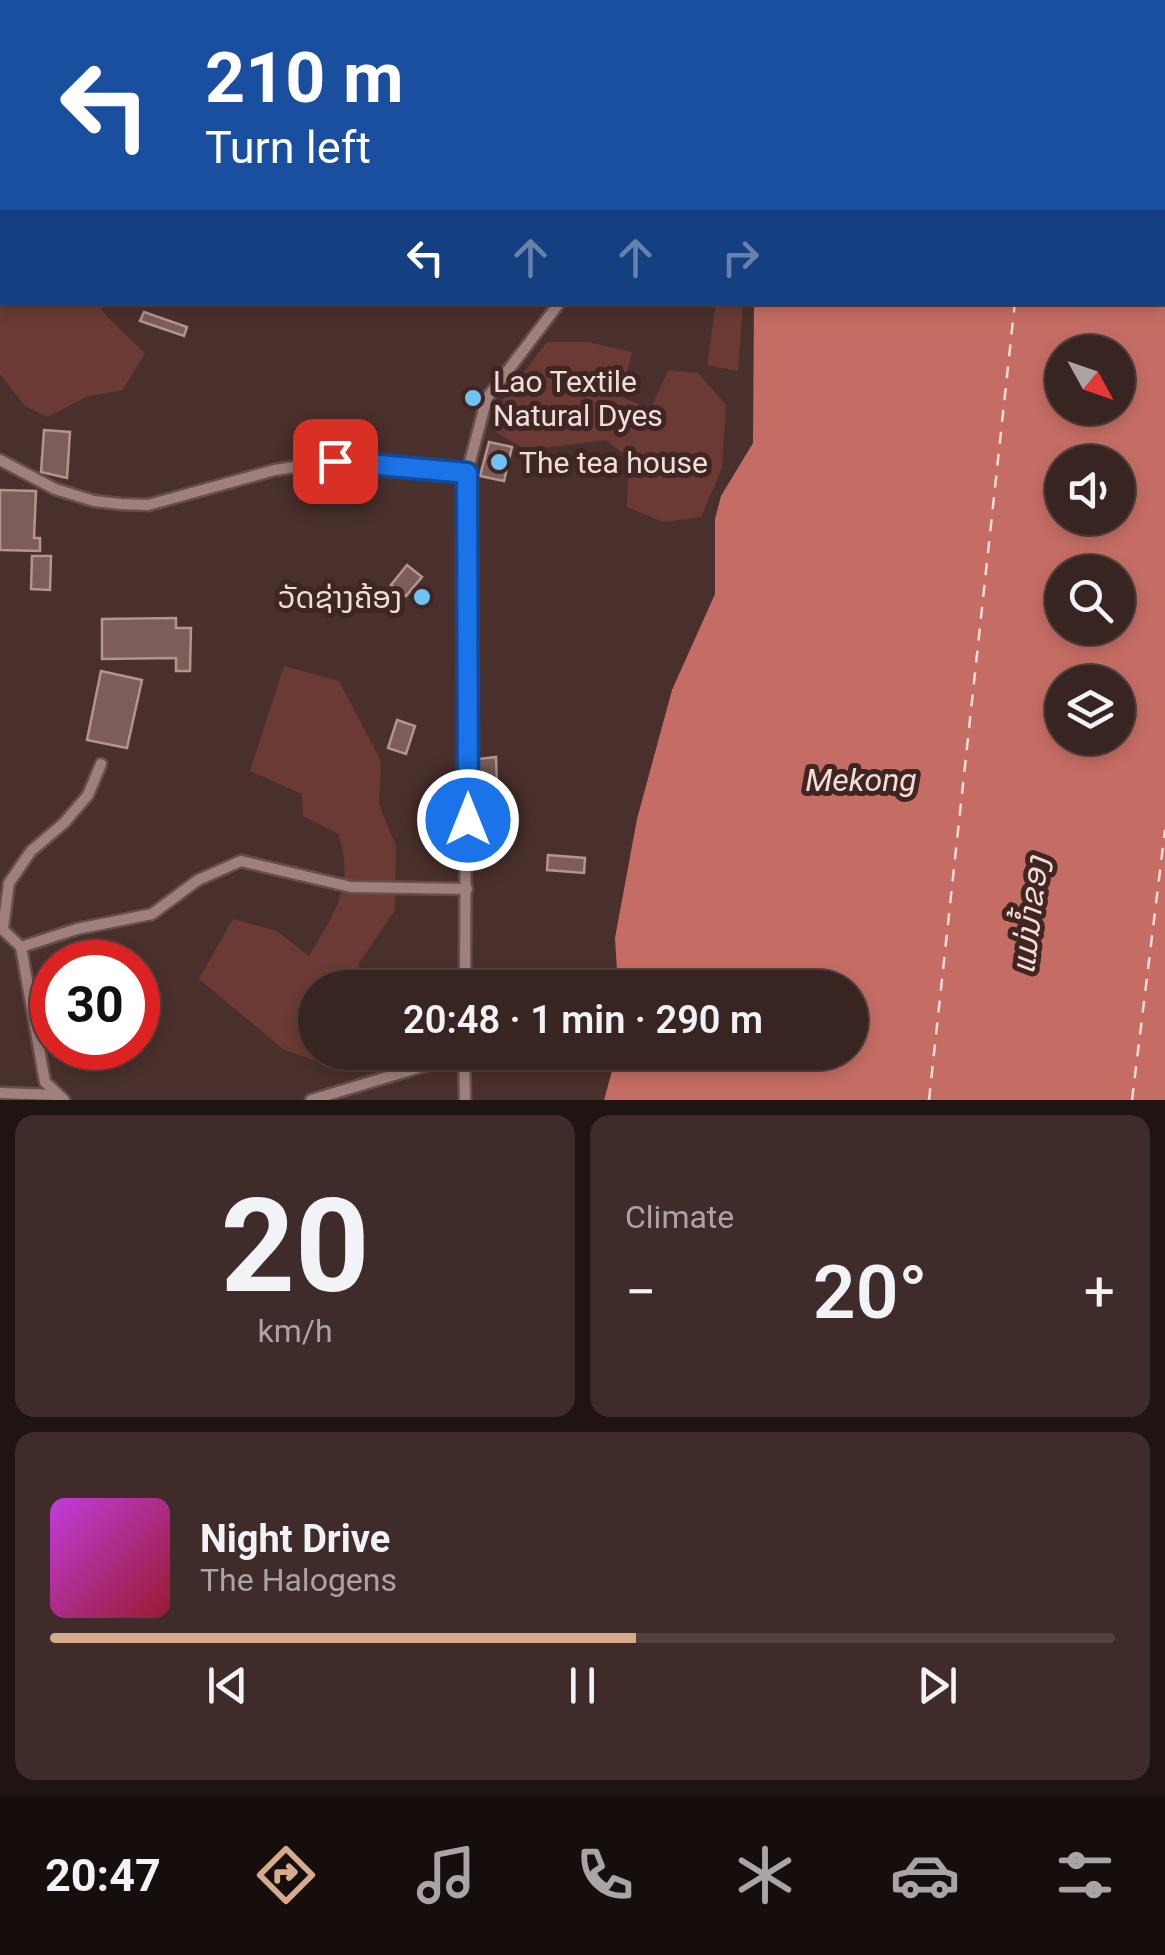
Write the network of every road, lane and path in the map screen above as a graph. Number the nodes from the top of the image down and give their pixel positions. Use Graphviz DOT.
graph roads {
  1 [pos="558,305"];
  2 [pos="0,460"];
  3 [pos="467,473"];
  4 [pos="102,764"];
  5 [pos="467,889"];
  6 [pos="2,928"];
  7 [pos="21,947"];
  8 [pos="465,970"];
  9 [pos="409,1070"];
  10 [pos="464,1070"];
  11 [pos="0,1093"];
  12 [pos="61,1097"];
  13 [pos="311,1100"];
  14 [pos="465,1100"];
  1 -- 3 [label="street"];
  2 -- 3 [label="street"];
  3 -- 5 [label="street"];
  4 -- 6 [label="street"];
  5 -- 7 [label="street"];
  5 -- 8 [label="street"];
  6 -- 7 [label="street"];
  7 -- 12 [label="street"];
  9 -- 13 [label="street"];
  10 -- 14 [label="street"];
  11 -- 12 [label="street"];
}
